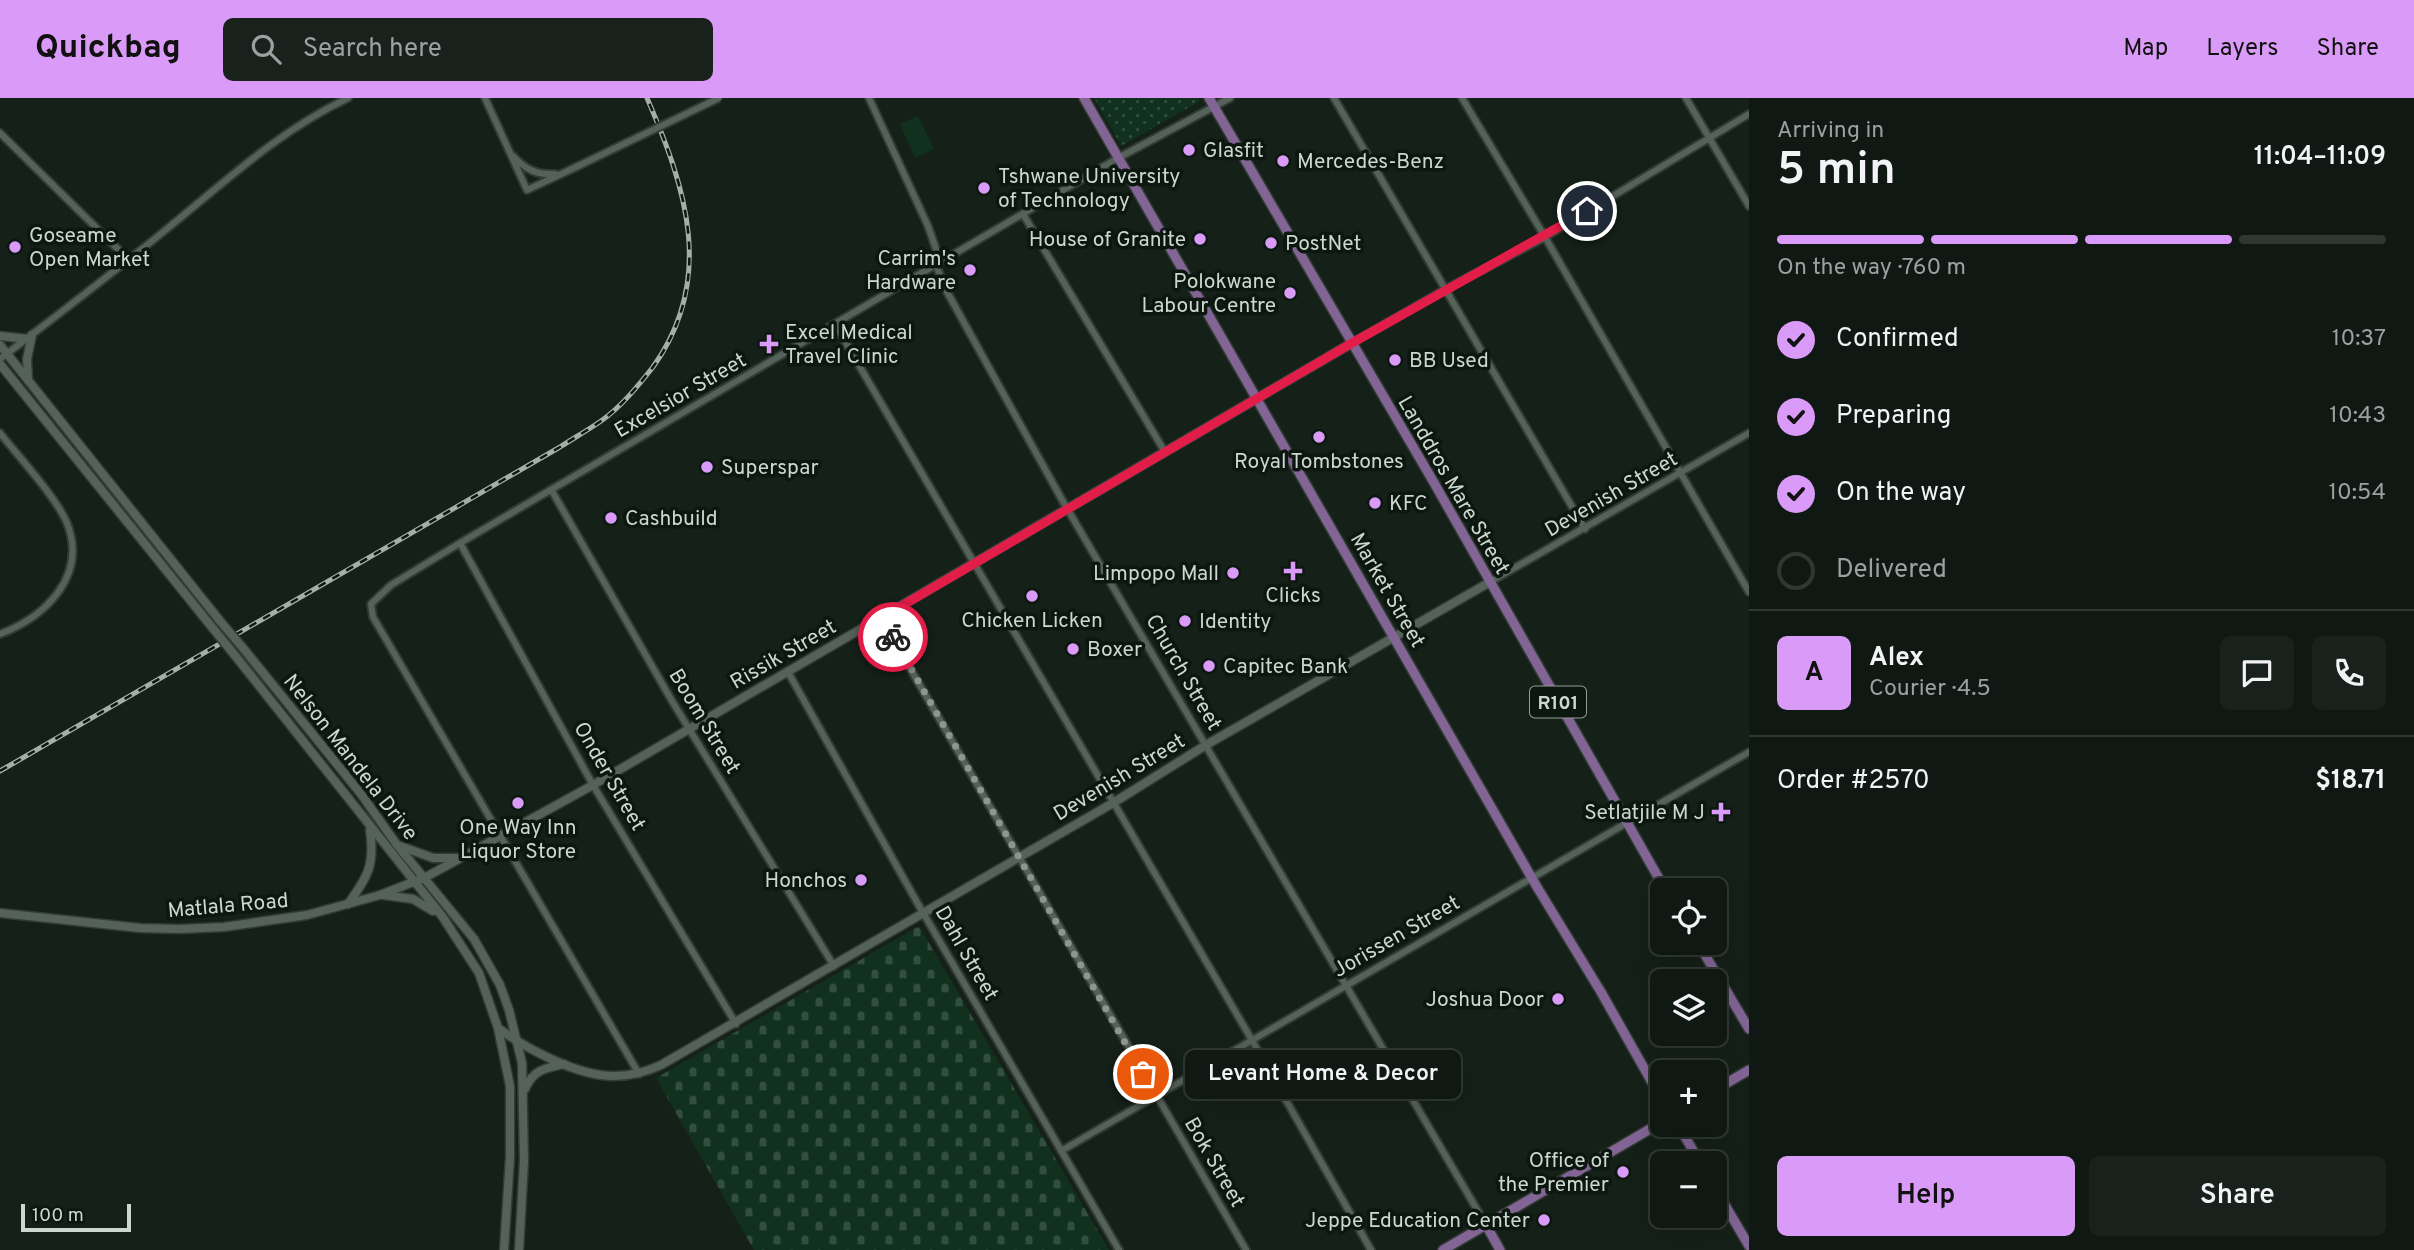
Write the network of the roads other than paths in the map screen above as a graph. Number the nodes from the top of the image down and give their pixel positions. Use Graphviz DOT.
graph roads {
  1 [pos="348,98"];
  2 [pos="485,98"];
  3 [pos="719,98"];
  4 [pos="869,98"];
  5 [pos="1084,98"];
  6 [pos="1209,98"];
  7 [pos="1230,98"];
  8 [pos="1334,98"];
  9 [pos="1462,98"];
  10 [pos="1686,98"];
  11 [pos="1214,107"];
  12 [pos="1749,114"];
  13 [pos="0,133"];
  14 [pos="1709,138"];
  15 [pos="507,150"];
  16 [pos="1118,158"];
  17 [pos="560,174"];
  18 [pos="1749,206"];
  19 [pos="1023,214"];
  20 [pos="1545,237"];
  21 [pos="129,260"];
  22 [pos="936,265"];
  23 [pos="1446,289"];
  24 [pos="835,324"];
  25 [pos="0,336"];
  26 [pos="30,337"];
  27 [pos="1352,343"];
  28 [pos="0,345"];
  29 [pos="3,359"];
  30 [pos="28,380"];
  31 [pos="1258,399"];
  32 [pos="0,433"];
  33 [pos="1749,433"];
  34 [pos="1165,452"];
  35 [pos="1680,475"];
  36 [pos="552,491"];
  37 [pos="1069,510"];
  38 [pos="1585,529"];
  39 [pos="460,543"];
  40 [pos="974,565"];
  41 [pos="1490,583"];
  42 [pos="1749,592"];
  43 [pos="881,618"];
  44 [pos="0,634"];
  45 [pos="1395,636"];
  46 [pos="788,672"];
  47 [pos="689,729"];
  48 [pos="1206,745"];
  49 [pos="1749,752"];
  50 [pos="593,785"];
  51 [pos="1113,803"];
  52 [pos="1626,822"];
  53 [pos="369,826"];
  54 [pos="501,836"];
  55 [pos="397,845"];
  56 [pos="1019,857"];
  57 [pos="463,858"];
  58 [pos="426,877"];
  59 [pos="1531,877"];
  60 [pos="1658,878"];
  61 [pos="413,883"];
  62 [pos="380,895"];
  63 [pos="347,904"];
  64 [pos="0,913"];
  65 [pos="925,914"];
  66 [pos="442,916"];
  67 [pos="1705,955"];
  68 [pos="834,966"];
  69 [pos="1346,985"];
  70 [pos="736,1024"];
  71 [pos="498,1028"];
  72 [pos="1749,1029"];
  73 [pos="518,1042"];
  74 [pos="1253,1042"];
  75 [pos="564,1064"];
  76 [pos="1749,1070"];
  77 [pos="639,1073"];
  78 [pos="1650,1078"];
  79 [pos="1727,1083"];
  80 [pos="524,1092"];
  81 [pos="1157,1097"];
  82 [pos="1650,1129"];
  83 [pos="1061,1151"];
  84 [pos="1727,1208"];
  85 [pos="1486,1225"];
  86 [pos="1749,1246"];
  87 [pos="504,1250"];
  88 [pos="519,1250"];
  89 [pos="1119,1250"];
  90 [pos="1246,1250"];
  91 [pos="1371,1250"];
  92 [pos="1443,1250"];
  93 [pos="1500,1250"];
  1 -- 21 [label="street"];
  2 -- 15 [label="street"];
  3 -- 17 [label="street, bridge"];
  4 -- 22 [label="street, Church Street"];
  5 -- 16 [label="main road, Market Street"];
  6 -- 11 [label="main road, Landdros Mare Street / R101"];
  7 -- 11 [label="street, Excelsior Street"];
  8 -- 23 [label="street"];
  9 -- 20 [label="street"];
  10 -- 14 [label="street"];
  11 -- 16 [label="street, Excelsior Street"];
  11 -- 27 [label="main road, Landdros Mare Street / R101"];
  12 -- 14 [label="street, Rissik Street"];
  13 -- 21 [label="street"];
  14 -- 18 [label="street"];
  14 -- 20 [label="street, Rissik Street"];
  15 -- 17 [label="street"];
  15 -- 17 [label="street"];
  16 -- 19 [label="street, Excelsior Street"];
  16 -- 31 [label="main road, Market Street"];
  19 -- 22 [label="street, Excelsior Street"];
  19 -- 34 [label="street"];
  20 -- 23 [label="street, Rissik Street"];
  20 -- 35 [label="street"];
  21 -- 26 [label="street"];
  22 -- 24 [label="street, Excelsior Street"];
  22 -- 37 [label="street, Church Street"];
  23 -- 27 [label="street, Rissik Street"];
  23 -- 38 [label="street"];
  24 -- 36 [label="street, Excelsior Street"];
  24 -- 40 [label="street"];
  25 -- 26 [label="main road"];
  26 -- 29 [label="street"];
  26 -- 30 [label="main road"];
  27 -- 31 [label="main road, Rissik Street"];
  27 -- 41 [label="main road, Landdros Mare Street / R101"];
  28 -- 29 [label="main road, Nelson Mandela Drive"];
  29 -- 30 [label="main road, Nelson Mandela Drive"];
  29 -- 53 [label="main road, Nelson Mandela Drive, bridge"];
  30 -- 55 [label="main road, Nelson Mandela Drive, bridge"];
  31 -- 34 [label="main road, Rissik Street"];
  31 -- 45 [label="main road, Market Street"];
  32 -- 44 [label="street"];
  33 -- 35 [label="street, Devenish Street"];
  34 -- 37 [label="main road, Rissik Street"];
  35 -- 38 [label="street, Devenish Street"];
  35 -- 42 [label="street"];
  36 -- 39 [label="street, Excelsior Street"];
  36 -- 47 [label="street, Boom Street"];
  37 -- 40 [label="main road, Rissik Street"];
  37 -- 48 [label="street, Church Street"];
  38 -- 41 [label="street, Devenish Street"];
  39 -- 50 [label="street, Onder Street"];
  39 -- 54 [label="street, Excelsior Street"];
  40 -- 43 [label="main road, Rissik Street"];
  40 -- 51 [label="street"];
  41 -- 45 [label="main road, Devenish Street"];
  41 -- 52 [label="main road, Landdros Mare Street / R101"];
  43 -- 46 [label="main road, Rissik Street"];
  43 -- 56 [label="street, Bok Street"];
  45 -- 48 [label="main road, Devenish Street"];
  45 -- 59 [label="main road, Market Street"];
  46 -- 47 [label="main road, Rissik Street"];
  46 -- 65 [label="street, Dahl Street"];
  47 -- 50 [label="main road, Rissik Street"];
  47 -- 68 [label="street, Boom Street"];
  48 -- 51 [label="main road, Devenish Street"];
  48 -- 69 [label="street, Church Street"];
  49 -- 52 [label="street, Jorissen Street"];
  50 -- 54 [label="main road, Rissik Street"];
  50 -- 70 [label="street, Onder Street"];
  51 -- 56 [label="main road, Devenish Street"];
  51 -- 74 [label="street"];
  52 -- 59 [label="street, Jorissen Street"];
  52 -- 60 [label="main road, Landdros Mare Street / R101"];
  53 -- 61 [label="main road, Nelson Mandela Drive"];
  53 -- 63 [label="main road"];
  54 -- 57 [label="main road, Rissik Street"];
  54 -- 77 [label="street"];
  55 -- 57 [label="main road"];
  55 -- 58 [label="main road, Nelson Mandela Drive"];
  56 -- 65 [label="main road, Devenish Street"];
  56 -- 81 [label="street, Bok Street"];
  57 -- 58 [label="main road, Rissik Street"];
  58 -- 61 [label="main road, Rissik Street"];
  58 -- 73 [label="main road, Nelson Mandela Drive"];
  59 -- 69 [label="street, Jorissen Street"];
  59 -- 78 [label="main road, Market Street"];
  61 -- 62 [label="main road, Matlala Road"];
  61 -- 66 [label="main road, Nelson Mandela Drive"];
  62 -- 63 [label="main road, Matlala Road"];
  62 -- 66 [label="main road"];
  63 -- 64 [label="main road, Matlala Road"];
  65 -- 68 [label="main road, Devenish Street"];
  65 -- 83 [label="street, Dahl Street"];
  66 -- 71 [label="main road, Nelson Mandela Drive"];
  67 -- 72 [label="main road"];
  68 -- 70 [label="main road, Devenish Street"];
  69 -- 74 [label="street, Jorissen Street"];
  69 -- 85 [label="street, Church Street"];
  70 -- 77 [label="main road, Devenish Street"];
  71 -- 73 [label="main road, Devenish Street"];
  71 -- 87 [label="main road, Nelson Mandela Drive"];
  73 -- 75 [label="main road, Devenish Street"];
  73 -- 80 [label="main road, Nelson Mandela Drive"];
  74 -- 81 [label="street, Jorissen Street"];
  74 -- 91 [label="street"];
  75 -- 77 [label="main road, Devenish Street"];
  75 -- 80 [label="main road"];
  76 -- 79 [label="main road"];
  80 -- 88 [label="main road, Nelson Mandela Drive"];
  81 -- 83 [label="street, Jorissen Street"];
  81 -- 90 [label="street, Bok Street"];
  82 -- 85 [label="main road"];
  83 -- 89 [label="street, Dahl Street"];
  84 -- 86 [label="main road"];
  85 -- 92 [label="main road"];
  85 -- 93 [label="main road, Church Street"];
}
